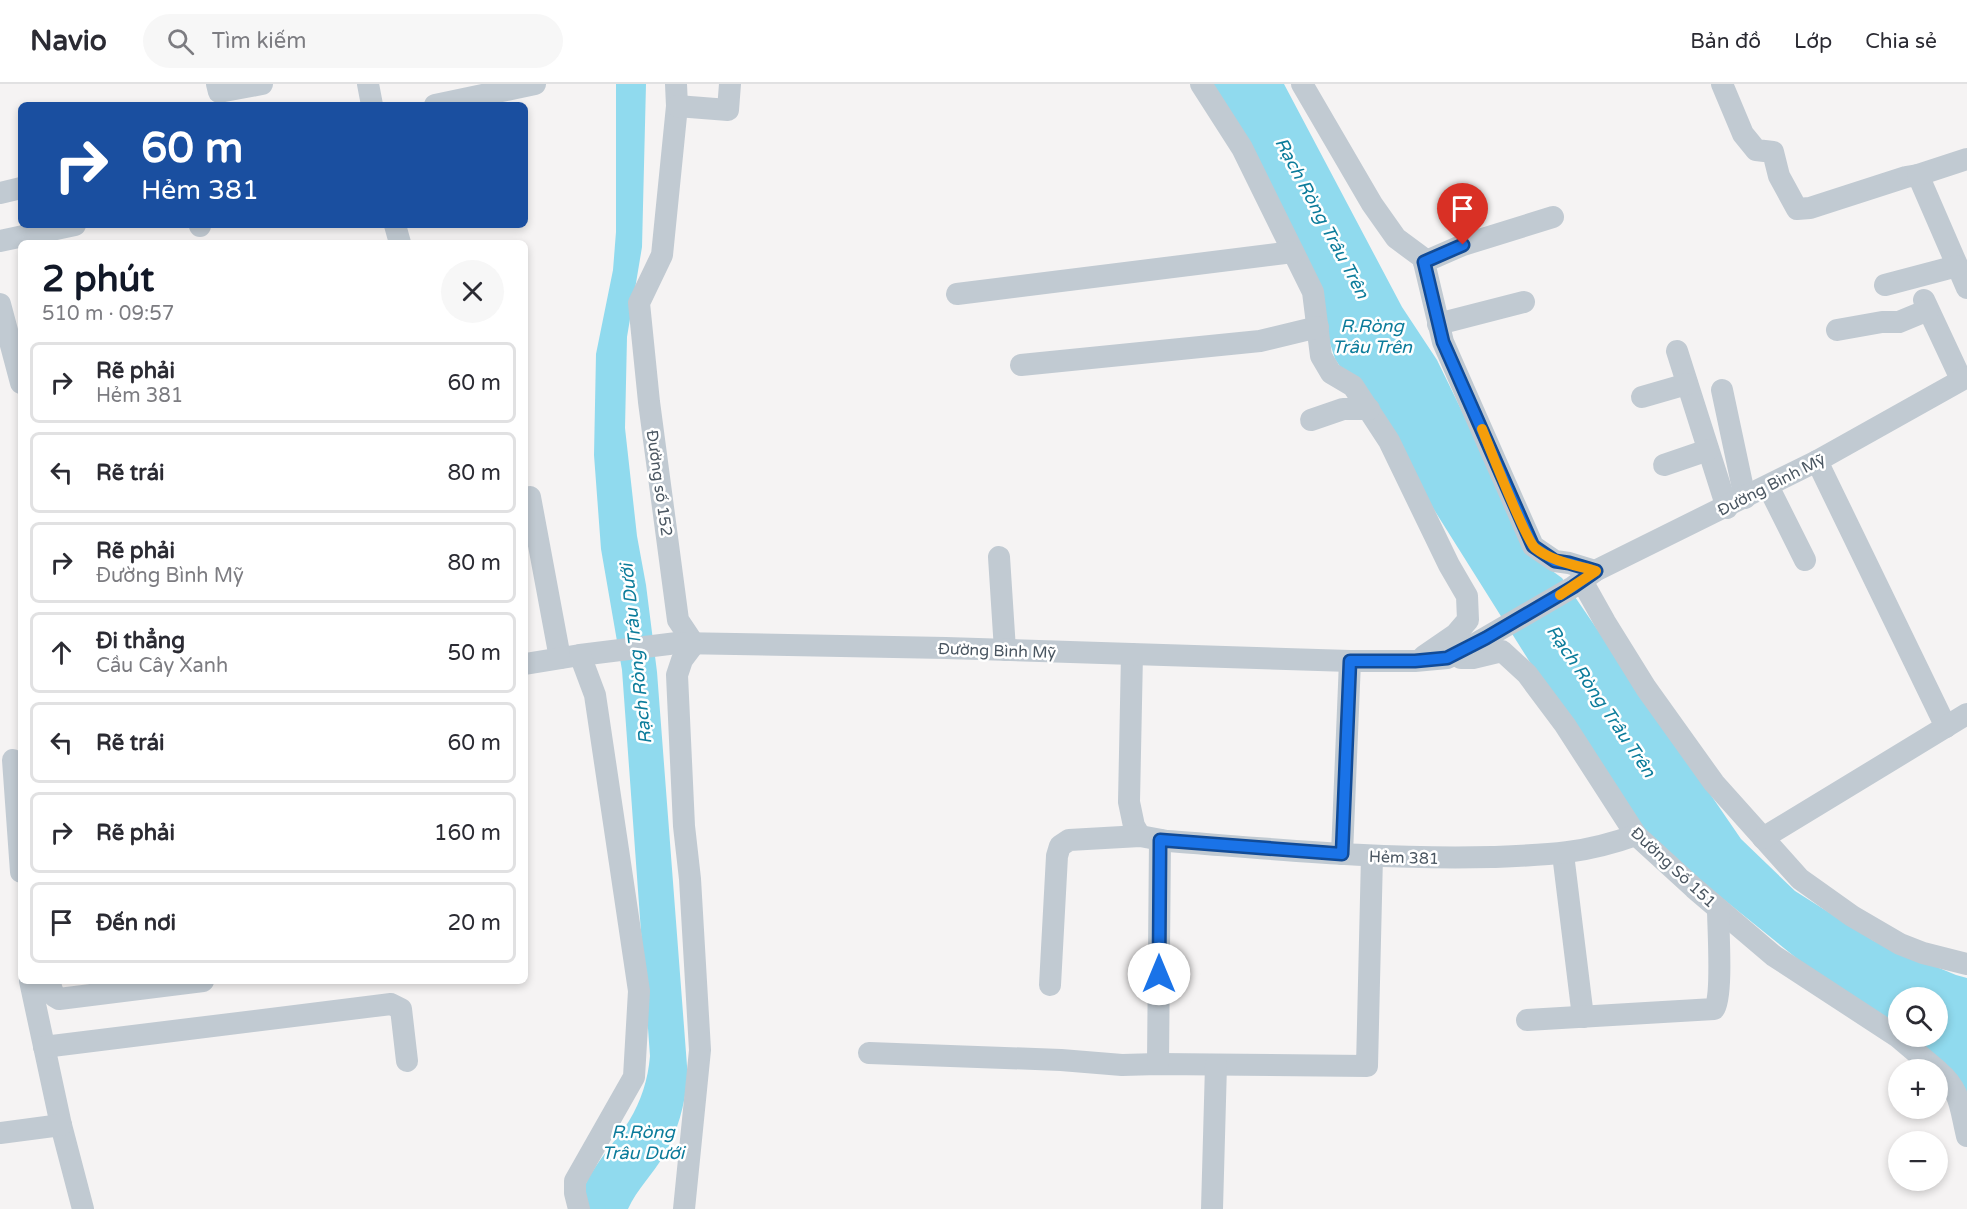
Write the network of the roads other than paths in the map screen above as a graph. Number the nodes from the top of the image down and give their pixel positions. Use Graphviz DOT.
graph roads {
  1 [pos="217,84"];
  2 [pos="262,84"];
  3 [pos="368,84"];
  4 [pos="535,84"];
  5 [pos="730,84"];
  6 [pos="1201,84"];
  7 [pos="1302,84"];
  8 [pos="1722,84"];
  9 [pos="677,95"];
  10 [pos="371,102"];
  11 [pos="449,102"];
  12 [pos="1967,159"];
  13 [pos="1918,175"];
  14 [pos="18,189"];
  15 [pos="0,193"];
  16 [pos="1553,216"];
  17 [pos="61,228"];
  18 [pos="0,241"];
  19 [pos="1293,252"];
  20 [pos="1424,262"];
  21 [pos="1957,266"];
  22 [pos="1885,285"];
  23 [pos="1967,288"];
  24 [pos="957,294"];
  25 [pos="1524,302"];
  26 [pos="0,304"];
  27 [pos="1438,324"];
  28 [pos="1317,327"];
  29 [pos="1837,330"];
  30 [pos="1677,351"];
  31 [pos="1021,366"];
  32 [pos="18,372"];
  33 [pos="1964,378"];
  34 [pos="1687,384"];
  35 [pos="1722,390"];
  36 [pos="1642,397"];
  37 [pos="1369,409"];
  38 [pos="1311,420"];
  39 [pos="1708,450"];
  40 [pos="1817,461"];
  41 [pos="1664,465"];
  42 [pos="1768,486"];
  43 [pos="530,497"];
  44 [pos="1736,503"];
  45 [pos="999,557"];
  46 [pos="1805,560"];
  47 [pos="1584,580"];
  48 [pos="685,644"];
  49 [pos="1005,651"];
  50 [pos="1132,654"];
  51 [pos="570,656"];
  52 [pos="1447,658"];
  53 [pos="1350,661"];
  54 [pos="1415,661"];
  55 [pos="528,663"];
  56 [pos="1967,714"];
  57 [pos="1946,727"];
  58 [pos="11,760"];
  59 [pos="1636,835"];
  60 [pos="18,838"];
  61 [pos="1150,838"];
  62 [pos="1762,838"];
  63 [pos="1342,854"];
  64 [pos="1563,854"];
  65 [pos="1372,856"];
  66 [pos="1718,909"];
  67 [pos="1967,964"];
  68 [pos="31,984"];
  69 [pos="50,984"];
  70 [pos="179,984"];
  71 [pos="1050,985"];
  72 [pos="1583,1017"];
  73 [pos="1527,1020"];
  74 [pos="44,1047"];
  75 [pos="869,1053"];
  76 [pos="1924,1059"];
  77 [pos="407,1061"];
  78 [pos="1158,1064"];
  79 [pos="1216,1065"];
  80 [pos="1948,1079"];
  81 [pos="61,1125"];
  82 [pos="0,1132"];
  83 [pos="1967,1136"];
  84 [pos="83,1209"];
  85 [pos="579,1209"];
  86 [pos="684,1209"];
  87 [pos="1212,1209"];
  1 -- 2 [label="street"];
  3 -- 10 [label="street"];
  4 -- 11 [label="street"];
  5 -- 9 [label="street"];
  6 -- 19 [label="street"];
  7 -- 20 [label="street"];
  8 -- 13 [label="street"];
  9 -- 48 [label="street, Đường số 152"];
  12 -- 13 [label="street"];
  13 -- 21 [label="street"];
  14 -- 15 [label="street"];
  16 -- 20 [label="street"];
  17 -- 18 [label="street"];
  19 -- 24 [label="street"];
  19 -- 28 [label="street"];
  20 -- 27 [label="street"];
  21 -- 22 [label="street"];
  21 -- 23 [label="street"];
  25 -- 27 [label="street"];
  26 -- 32 [label="street"];
  27 -- 47 [label="street"];
  28 -- 31 [label="street"];
  28 -- 37 [label="street"];
  29 -- 33 [label="street"];
  30 -- 34 [label="street"];
  33 -- 40 [label="street, Đường Bình Mỹ"];
  34 -- 36 [label="street"];
  34 -- 39 [label="street"];
  35 -- 44 [label="street"];
  37 -- 38 [label="street"];
  37 -- 54 [label="street"];
  39 -- 41 [label="street"];
  39 -- 44 [label="street"];
  40 -- 42 [label="street, Đường Bình Mỹ"];
  40 -- 57 [label="street"];
  42 -- 44 [label="street, Đường Bình Mỹ"];
  42 -- 46 [label="street"];
  43 -- 51 [label="street"];
  44 -- 47 [label="street, Đường Bình Mỹ"];
  45 -- 49 [label="street"];
  47 -- 52 [label="street, Đường Bình Mỹ"];
  47 -- 62 [label="street"];
  48 -- 49 [label="street, Đường Bình Mỹ"];
  48 -- 51 [label="street, Đường Bình Mỹ"];
  48 -- 86 [label="street"];
  49 -- 50 [label="street, Đường Bình Mỹ"];
  50 -- 53 [label="street, Đường Bình Mỹ"];
  50 -- 61 [label="street"];
  51 -- 55 [label="street, Đường Bình Mỹ"];
  51 -- 85 [label="street"];
  52 -- 54 [label="street, Đường Bình Mỹ"];
  52 -- 59 [label="street, Đường Số 151"];
  53 -- 54 [label="street, Đường Bình Mỹ"];
  53 -- 63 [label="street"];
  56 -- 57 [label="street"];
  57 -- 62 [label="street"];
  58 -- 60 [label="street"];
  59 -- 64 [label="street, Hẻm 381"];
  59 -- 66 [label="street, Đường Số 151"];
  61 -- 63 [label="street, Hẻm 381"];
  61 -- 71 [label="street, Hẻm 381"];
  61 -- 78 [label="street"];
  62 -- 67 [label="street"];
  63 -- 65 [label="street, Hẻm 381"];
  64 -- 65 [label="street, Hẻm 381"];
  64 -- 72 [label="street"];
  65 -- 79 [label="street"];
  66 -- 72 [label="street"];
  66 -- 76 [label="street, Đường Số 151"];
  68 -- 74 [label="street"];
  69 -- 70 [label="street"];
  72 -- 73 [label="street"];
  74 -- 77 [label="street"];
  74 -- 81 [label="street"];
  75 -- 78 [label="street"];
  78 -- 79 [label="street"];
  79 -- 87 [label="street"];
  80 -- 83 [label="street, Đường Số 151"];
  81 -- 82 [label="street"];
  81 -- 84 [label="street"];
}
